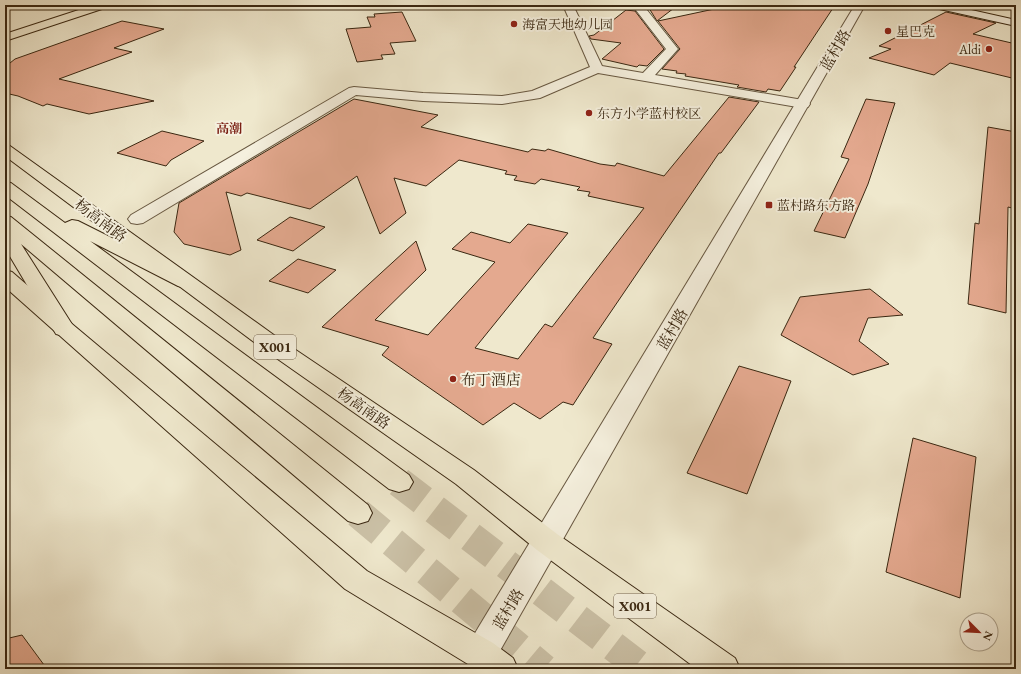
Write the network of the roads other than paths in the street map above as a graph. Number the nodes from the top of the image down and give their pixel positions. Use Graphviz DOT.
graph roads {
  1 [pos="71,5"];
  2 [pos="104,5"];
  3 [pos="568,5"];
  4 [pos="637,5"];
  5 [pos="860,5"];
  6 [pos="935,5"];
  7 [pos="957,5"];
  8 [pos="34,16"];
  9 [pos="1016,18"];
  10 [pos="1016,23"];
  11 [pos="5,38"];
  12 [pos="597,68"];
  13 [pos="646,77"];
  14 [pos="804,104"];
  15 [pos="5,149"];
  16 [pos="12,193"];
  17 [pos="137,219"];
  18 [pos="5,222"];
  19 [pos="5,233"];
  20 [pos="5,276"];
  21 [pos="185,282"];
  22 [pos="64,329"];
  23 [pos="399,482"];
  24 [pos="358,513"];
  25 [pos="548,542"];
  26 [pos="491,661"];
  27 [pos="722,669"];
  1 -- 8 [label="main road"];
  2 -- 11 [label="main road"];
  3 -- 12 [label="street"];
  4 -- 13 [label="street"];
  5 -- 14 [label="street, 蓝村路"];
  6 -- 10 [label="street"];
  7 -- 9 [label="street"];
  12 -- 13 [label="street"];
  12 -- 17 [label="street"];
  13 -- 14 [label="street"];
  14 -- 25 [label="street, 蓝村路"];
  15 -- 21 [label="main road, 杨高南路 / X001"];
  16 -- 21 [label="main road"];
  16 -- 23 [label="main road, X001"];
  18 -- 24 [label="main road"];
  19 -- 22 [label="main road"];
  20 -- 22 [label="main road"];
  21 -- 25 [label="main road, 杨高南路 / X001"];
  22 -- 26 [label="main road"];
  25 -- 26 [label="street, 蓝村路"];
  25 -- 27 [label="main road, 杨高南路 / X001"];
}
